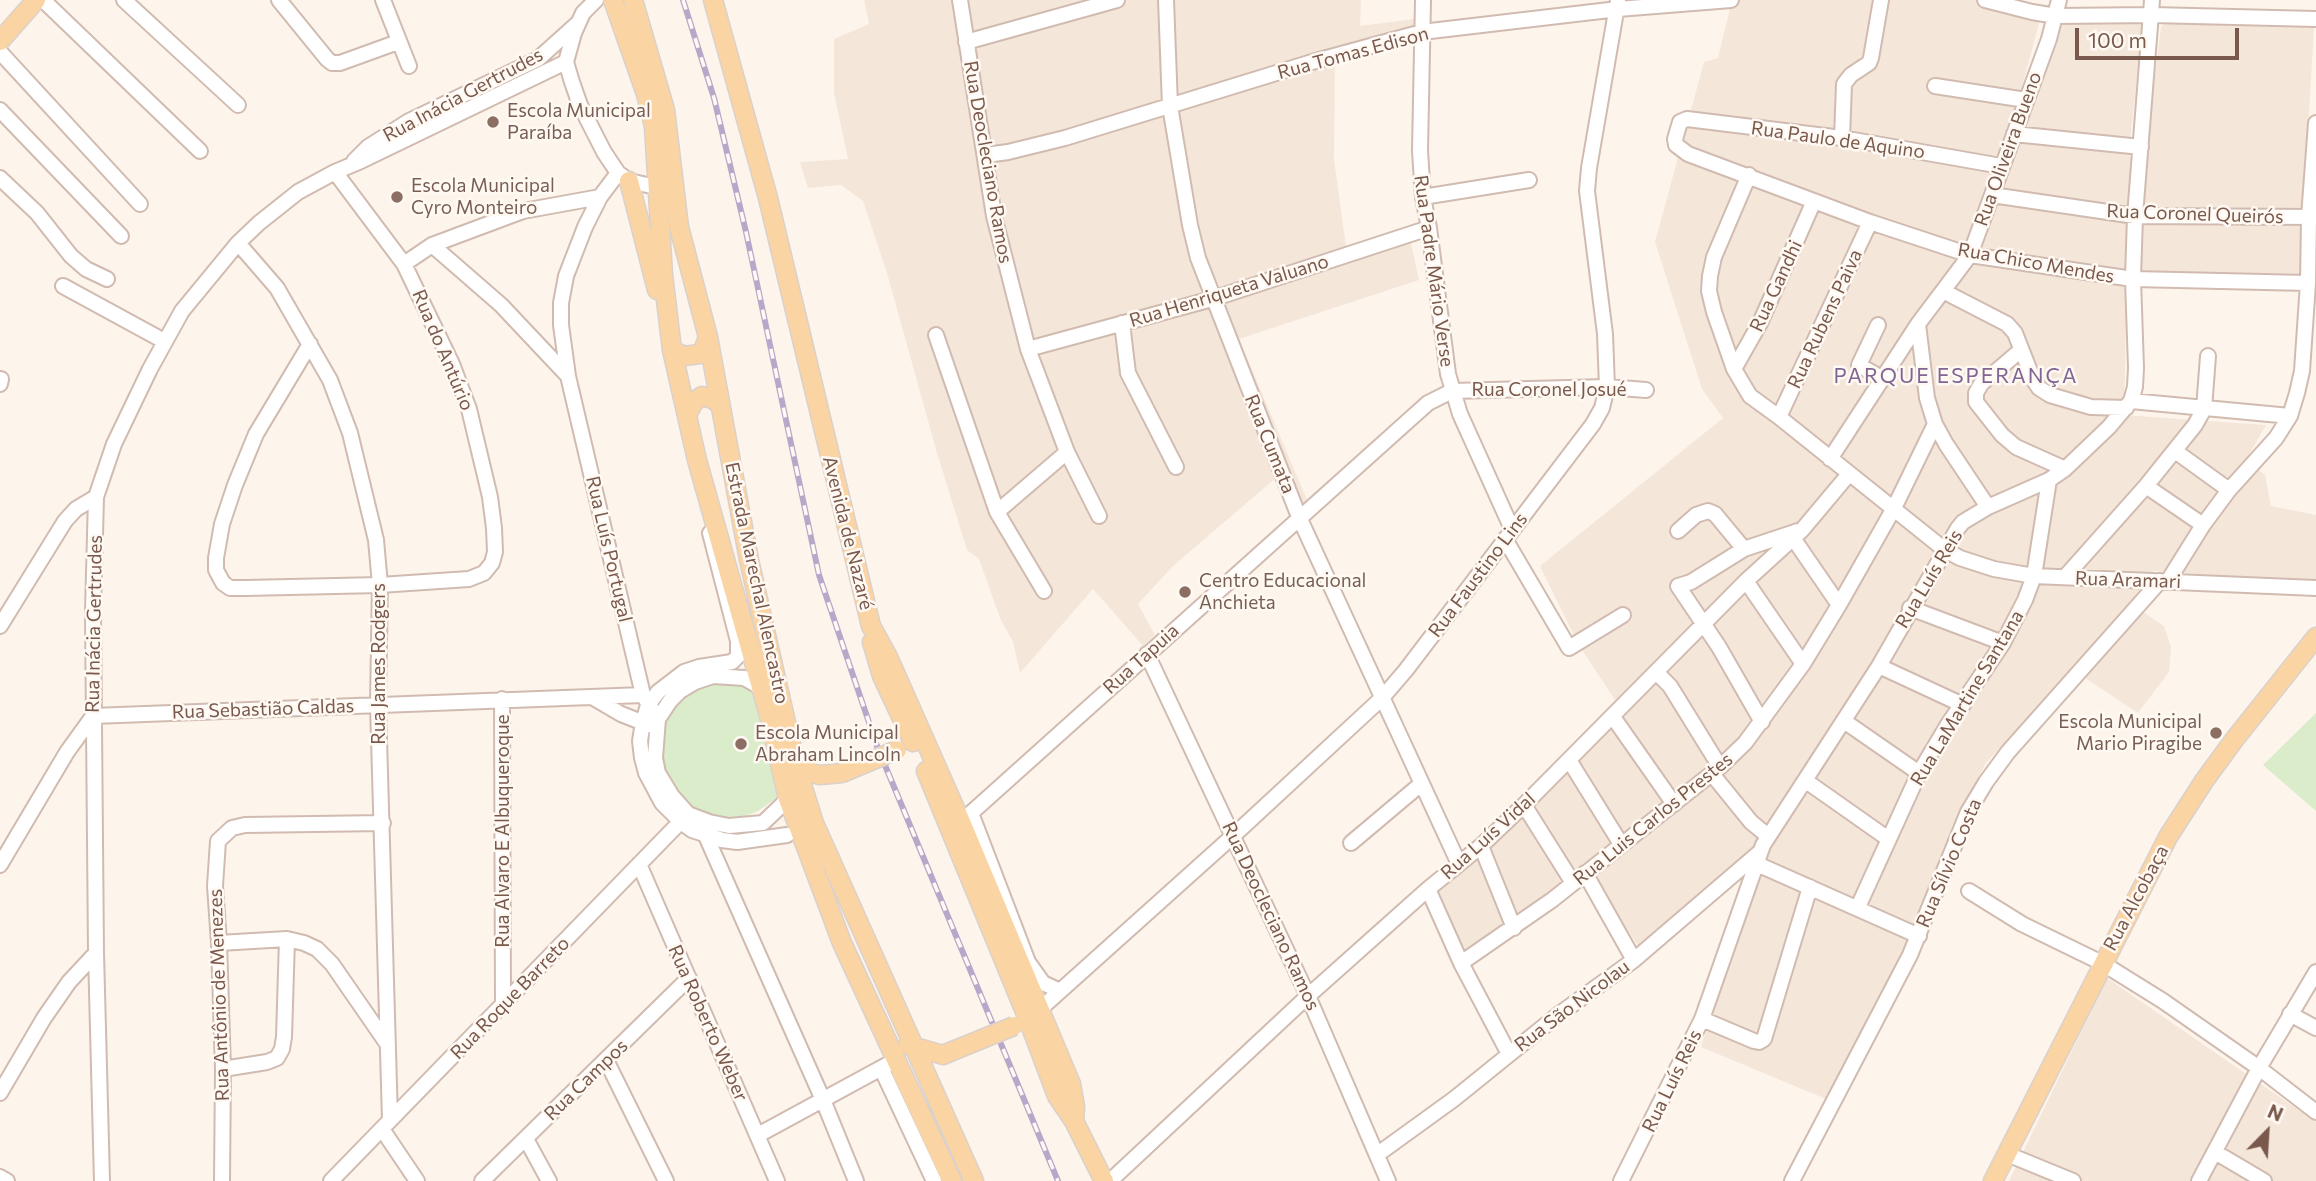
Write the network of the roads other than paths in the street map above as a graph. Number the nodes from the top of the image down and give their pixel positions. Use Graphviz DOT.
graph roads {
  1 [pos="36,0"];
  2 [pos="43,0"];
  3 [pos="124,0"];
  4 [pos="279,0"];
  5 [pos="383,0"];
  6 [pos="596,0"];
  7 [pos="613,0"];
  8 [pos="633,0"];
  9 [pos="713,0"];
  10 [pos="960,0"];
  11 [pos="1117,0"];
  12 [pos="1166,0"];
  13 [pos="1423,0"];
  14 [pos="1731,0"];
  15 [pos="1881,0"];
  16 [pos="1985,0"];
  17 [pos="2059,0"];
  18 [pos="1618,4"];
  19 [pos="2152,8"];
  20 [pos="2056,16"];
  21 [pos="2316,19"];
  22 [pos="577,24"];
  23 [pos="1422,32"];
  24 [pos="0,41"];
  25 [pos="398,42"];
  26 [pos="966,42"];
  27 [pos="0,52"];
  28 [pos="566,62"];
  29 [pos="409,66"];
  30 [pos="1936,86"];
  31 [pos="2025,100"];
  32 [pos="238,105"];
  33 [pos="1170,106"];
  34 [pos="0,110"];
  35 [pos="2316,123"];
  36 [pos="1678,127"];
  37 [pos="2316,131"];
  38 [pos="2014,134"];
  39 [pos="1842,138"];
  40 [pos="391,140"];
  41 [pos="2141,147"];
  42 [pos="200,151"];
  43 [pos="986,155"];
  44 [pos="2001,166"];
  45 [pos="335,172"];
  46 [pos="1749,175"];
  47 [pos="624,177"];
  48 [pos="0,178"];
  49 [pos="1529,180"];
  50 [pos="656,187"];
  51 [pos="1992,195"];
  52 [pos="600,197"];
  53 [pos="1423,197"];
  54 [pos="1815,201"];
  55 [pos="140,204"];
  56 [pos="2135,216"];
  57 [pos="2313,217"];
  58 [pos="1870,222"];
  59 [pos="1429,228"];
  60 [pos="121,236"];
  61 [pos="238,243"];
  62 [pos="432,245"];
  63 [pos="1970,255"];
  64 [pos="404,264"];
  65 [pos="107,279"];
  66 [pos="2133,279"];
  67 [pos="2308,283"];
  68 [pos="63,286"];
  69 [pos="1943,291"];
  70 [pos="1212,299"];
  71 [pos="667,319"];
  72 [pos="1122,323"];
  73 [pos="1918,324"];
  74 [pos="1878,325"];
  75 [pos="936,335"];
  76 [pos="708,337"];
  77 [pos="164,341"];
  78 [pos="310,344"];
  79 [pos="1028,349"];
  80 [pos="672,350"];
  81 [pos="2021,350"];
  82 [pos="2208,356"];
  83 [pos="1734,369"];
  84 [pos="568,376"];
  85 [pos="1883,379"];
  86 [pos="1607,387"];
  87 [pos="1646,390"];
  88 [pos="1452,391"];
  89 [pos="720,405"];
  90 [pos="2129,405"];
  91 [pos="2204,409"];
  92 [pos="688,413"];
  93 [pos="2290,416"];
  94 [pos="1779,417"];
  95 [pos="1936,424"];
  96 [pos="2175,451"];
  97 [pos="1067,452"];
  98 [pos="1830,459"];
  99 [pos="1175,467"];
  100 [pos="2065,469"];
  101 [pos="1849,474"];
  102 [pos="2049,480"];
  103 [pos="2146,486"];
  104 [pos="2229,491"];
  105 [pos="96,497"];
  106 [pos="707,498"];
  107 [pos="1988,507"];
  108 [pos="1894,508"];
  109 [pos="997,512"];
  110 [pos="1100,516"];
  111 [pos="1299,517"];
  112 [pos="2203,525"];
  113 [pos="1678,531"];
  114 [pos="1508,534"];
  115 [pos="1798,534"];
  116 [pos="1744,549"];
  117 [pos="1945,550"];
  118 [pos="2034,576"];
  119 [pos="2065,578"];
  120 [pos="1746,581"];
  121 [pos="2164,581"];
  122 [pos="380,585"];
  123 [pos="2316,588"];
  124 [pos="1044,591"];
  125 [pos="1839,605"];
  126 [pos="1910,608"];
  127 [pos="1623,615"];
  128 [pos="1703,624"];
  129 [pos="0,626"];
  130 [pos="871,626"];
  131 [pos="2316,637"];
  132 [pos="2003,643"];
  133 [pos="1147,654"];
  134 [pos="1803,664"];
  135 [pos="1878,666"];
  136 [pos="1657,673"];
  137 [pos="760,687"];
  138 [pos="591,696"];
  139 [pos="1382,698"];
  140 [pos="502,699"];
  141 [pos="645,700"];
  142 [pos="378,704"];
  143 [pos="1963,705"];
  144 [pos="93,716"];
  145 [pos="1613,717"];
  146 [pos="902,721"];
  147 [pos="1844,721"];
  148 [pos="1762,722"];
  149 [pos="653,723"];
  150 [pos="898,750"];
  151 [pos="920,757"];
  152 [pos="1569,760"];
  153 [pos="795,762"];
  154 [pos="1716,770"];
  155 [pos="938,773"];
  156 [pos="1919,773"];
  157 [pos="1806,781"];
  158 [pos="1420,784"];
  159 [pos="788,799"];
  160 [pos="1524,804"];
  161 [pos="1674,804"];
  162 [pos="685,818"];
  163 [pos="966,818"];
  164 [pos="383,823"];
  165 [pos="763,823"];
  166 [pos="787,835"];
  167 [pos="1234,835"];
  168 [pos="706,836"];
  169 [pos="1768,836"];
  170 [pos="1887,838"];
  171 [pos="1351,843"];
  172 [pos="1621,844"];
  173 [pos="1481,846"];
  174 [pos="808,854"];
  175 [pos="1758,857"];
  176 [pos="639,864"];
  177 [pos="1459,864"];
  178 [pos="0,865"];
  179 [pos="1585,873"];
  180 [pos="1573,883"];
  181 [pos="1811,887"];
  182 [pos="1427,889"];
  183 [pos="1969,891"];
  184 [pos="1858,907"];
  185 [pos="1514,928"];
  186 [pos="1919,936"];
  187 [pos="287,939"];
  188 [pos="219,943"];
  189 [pos="96,953"];
  190 [pos="1634,960"];
  191 [pos="1461,963"];
  192 [pos="2102,963"];
  193 [pos="2316,972"];
  194 [pos="689,978"];
  195 [pos="1060,991"];
  196 [pos="1308,996"];
  197 [pos="503,1004"];
  198 [pos="2290,1014"];
  199 [pos="1023,1017"];
  200 [pos="876,1018"];
  201 [pos="1702,1019"];
  202 [pos="2316,1028"];
  203 [pos="388,1046"];
  204 [pos="914,1048"];
  205 [pos="946,1053"];
  206 [pos="1509,1054"];
  207 [pos="606,1060"];
  208 [pos="889,1064"];
  209 [pos="2259,1068"];
  210 [pos="223,1069"];
  211 [pos="928,1082"];
  212 [pos="0,1093"];
  213 [pos="823,1100"];
  214 [pos="2316,1112"];
  215 [pos="1074,1121"];
  216 [pos="386,1125"];
  217 [pos="758,1135"];
  218 [pos="526,1139"];
  219 [pos="2215,1152"];
  220 [pos="1378,1154"];
  221 [pos="2007,1154"];
  222 [pos="0,1177"];
  223 [pos="7,1181"];
  224 [pos="102,1181"];
  225 [pos="222,1181"];
  226 [pos="331,1181"];
  227 [pos="417,1181"];
  228 [pos="482,1181"];
  229 [pos="549,1181"];
  230 [pos="666,1181"];
  231 [pos="777,1181"];
  232 [pos="856,1181"];
  233 [pos="934,1181"];
  234 [pos="952,1181"];
  235 [pos="974,1181"];
  236 [pos="1104,1181"];
  237 [pos="1110,1181"];
  238 [pos="1388,1181"];
  239 [pos="1621,1181"];
  240 [pos="1791,1181"];
  241 [pos="1993,1181"];
  242 [pos="2073,1181"];
  243 [pos="2199,1181"];
  244 [pos="2264,1181"];
  1 -- 24 [label="main road"];
  2 -- 42 [label="street"];
  3 -- 32 [label="street"];
  4 -- 25 [label="street"];
  5 -- 25 [label="street"];
  6 -- 22 [label="street"];
  7 -- 50 [label="main road, Estrada Marechal Alencastro"];
  8 -- 76 [label="main road, Estrada Marechal Alencastro"];
  9 -- 130 [label="main road, Avenida de Nazaré"];
  10 -- 26 [label="street, Rua Deocleciano Ramos"];
  11 -- 26 [label="street"];
  12 -- 33 [label="street, Rua Cumata"];
  13 -- 23 [label="street, Rua Padre Mário Verse"];
  14 -- 18 [label="street, Rua Tomas Edison"];
  15 -- 39 [label="street"];
  16 -- 20 [label="street"];
  17 -- 20 [label="street, Rua Oliveira Bueno"];
  18 -- 23 [label="street, Rua Tomas Edison"];
  18 -- 86 [label="street, Rua Faustino Lins"];
  19 -- 20 [label="street"];
  19 -- 21 [label="street"];
  19 -- 41 [label="street"];
  20 -- 31 [label="street, Rua Oliveira Bueno"];
  22 -- 28 [label="street"];
  22 -- 40 [label="street, Rua Inácia Gertrudes"];
  23 -- 33 [label="street, Rua Tomas Edison"];
  23 -- 53 [label="street, Rua Padre Mário Verse"];
  25 -- 29 [label="street"];
  26 -- 43 [label="street, Rua Deocleciano Ramos"];
  27 -- 55 [label="street"];
  28 -- 40 [label="street, Rua Inácia Gertrudes"];
  28 -- 47 [label="street"];
  30 -- 31 [label="street"];
  31 -- 38 [label="street, Rua Oliveira Bueno"];
  33 -- 43 [label="street, Rua Tomas Edison"];
  33 -- 70 [label="street, Rua Cumata"];
  34 -- 60 [label="street"];
  35 -- 37 [label="street, Rua Sílvio Costa"];
  36 -- 39 [label="street, Rua Paulo de Aquino"];
  36 -- 46 [label="street, Rua Chico Mendes"];
  37 -- 57 [label="street, Rua Sílvio Costa"];
  38 -- 41 [label="street"];
  38 -- 44 [label="street, Rua Oliveira Bueno"];
  39 -- 44 [label="street, Rua Paulo de Aquino"];
  40 -- 45 [label="street, Rua Inácia Gertrudes"];
  41 -- 56 [label="street"];
  43 -- 79 [label="street, Rua Deocleciano Ramos"];
  44 -- 51 [label="street, Rua Oliveira Bueno"];
  45 -- 61 [label="street, Rua Inácia Gertrudes"];
  45 -- 64 [label="street, Rua do Antúrio"];
  46 -- 54 [label="street, Rua Chico Mendes"];
  46 -- 83 [label="street, Rua Aramari"];
  47 -- 50 [label="street"];
  47 -- 52 [label="street, Rua Luís Portugal"];
  47 -- 71 [label="main road"];
  48 -- 65 [label="street"];
  49 -- 53 [label="street"];
  50 -- 71 [label="main road, Estrada Marechal Alencastro"];
  51 -- 56 [label="street, Rua Coronel Queirós"];
  51 -- 63 [label="street, Rua Oliveira Bueno"];
  52 -- 62 [label="street"];
  52 -- 84 [label="street, Rua Luís Portugal"];
  53 -- 59 [label="street, Rua Padre Mário Verse"];
  54 -- 58 [label="street, Rua Chico Mendes"];
  54 -- 83 [label="street, Rua Gandhi"];
  56 -- 57 [label="street, Rua Coronel Queirós"];
  56 -- 66 [label="street"];
  57 -- 67 [label="street, Rua Sílvio Costa"];
  58 -- 63 [label="street, Rua Chico Mendes"];
  58 -- 94 [label="street, Rua Rubens Paiva"];
  59 -- 70 [label="street, Rua Henriqueta Valuano"];
  59 -- 88 [label="street, Rua Padre Mário Verse"];
  61 -- 77 [label="street, Rua Inácia Gertrudes"];
  61 -- 78 [label="street, Rua James Rodgers"];
  62 -- 64 [label="street"];
  62 -- 84 [label="street, Rua Luís Portugal"];
  63 -- 66 [label="street, Rua Chico Mendes"];
  63 -- 69 [label="street, Rua Oliveira Bueno"];
  64 -- 122 [label="street, Rua do Antúrio"];
  66 -- 67 [label="street, Rua Chico Mendes"];
  66 -- 90 [label="street"];
  67 -- 93 [label="street, Rua Sílvio Costa"];
  68 -- 77 [label="street"];
  69 -- 73 [label="street, Rua Oliveira Bueno"];
  69 -- 81 [label="street"];
  70 -- 72 [label="street, Rua Henriqueta Valuano"];
  70 -- 111 [label="street, Rua Cumata"];
  71 -- 80 [label="main road, Estrada Marechal Alencastro"];
  72 -- 79 [label="street, Rua Henriqueta Valuano"];
  72 -- 99 [label="street"];
  73 -- 85 [label="street, Rua Oliveira Bueno"];
  73 -- 95 [label="street"];
  74 -- 85 [label="street"];
  75 -- 109 [label="street"];
  76 -- 80 [label="main road"];
  76 -- 89 [label="main road, Estrada Marechal Alencastro"];
  77 -- 105 [label="street, Rua Inácia Gertrudes"];
  78 -- 122 [label="street, Rua James Rodgers"];
  78 -- 122 [label="street"];
  79 -- 97 [label="street, Rua Deocleciano Ramos"];
  80 -- 92 [label="main road, Estrada Marechal Alencastro"];
  81 -- 90 [label="street"];
  81 -- 100 [label="street"];
  82 -- 91 [label="street"];
  83 -- 94 [label="street, Rua Aramari"];
  84 -- 141 [label="street, Rua Luís Portugal"];
  85 -- 98 [label="street, Rua Oliveira Bueno"];
  86 -- 87 [label="street, Rua Coronel Josué"];
  86 -- 88 [label="street, Rua Coronel Josué"];
  86 -- 114 [label="street, Rua Faustino Lins"];
  88 -- 111 [label="street, Rua Tapuia"];
  88 -- 114 [label="street, Rua Padre Mário Verse"];
  89 -- 92 [label="main road"];
  89 -- 153 [label="main road, Estrada Marechal Alencastro"];
  90 -- 91 [label="street"];
  90 -- 100 [label="street, Rua Luís Reis"];
  91 -- 93 [label="street"];
  91 -- 96 [label="street"];
  92 -- 106 [label="main road, Estrada Marechal Alencastro"];
  93 -- 104 [label="street, Rua Sílvio Costa"];
  94 -- 98 [label="street, Rua Aramari"];
  95 -- 107 [label="street"];
  95 -- 108 [label="street, Rua Luis Carlos Prestes"];
  96 -- 103 [label="street"];
  96 -- 104 [label="street"];
  97 -- 109 [label="street"];
  97 -- 110 [label="street, Rua Deocleciano Ramos"];
  98 -- 101 [label="street, Rua Aramari"];
  100 -- 102 [label="street, Rua Luís Reis"];
  101 -- 108 [label="street, Rua Aramari"];
  101 -- 115 [label="street, Rua Luís Vidal"];
  102 -- 107 [label="street, Rua Luís Reis"];
  102 -- 118 [label="street, Rua LaMartine Santana"];
  103 -- 112 [label="street"];
  103 -- 119 [label="street"];
  104 -- 112 [label="street, Rua Sílvio Costa"];
  105 -- 129 [label="street"];
  105 -- 144 [label="street, Rua Inácia Gertrudes"];
  106 -- 137 [label="main road, Estrada Marechal Alencastro"];
  106 -- 141 [label="street, Estrada Marechal Alencastro"];
  107 -- 117 [label="street, Rua Luís Reis"];
  108 -- 117 [label="street, Rua Aramari"];
  108 -- 125 [label="street, Rua Luis Carlos Prestes"];
  109 -- 124 [label="street"];
  111 -- 133 [label="street, Rua Tapuia"];
  111 -- 139 [label="street, Rua Cumata"];
  112 -- 121 [label="street, Rua Sílvio Costa"];
  113 -- 116 [label="street"];
  114 -- 127 [label="street, Rua Padre Mário Verse"];
  114 -- 139 [label="street, Rua Faustino Lins"];
  115 -- 116 [label="street"];
  115 -- 120 [label="street, Rua Luís Vidal"];
  115 -- 125 [label="street"];
  116 -- 128 [label="street"];
  117 -- 118 [label="street, Rua Aramari"];
  117 -- 126 [label="street, Rua Luís Reis"];
  118 -- 119 [label="street, Rua Aramari"];
  118 -- 132 [label="street, Rua LaMartine Santana"];
  119 -- 121 [label="street, Rua Aramari"];
  120 -- 128 [label="street, Rua Luís Vidal"];
  120 -- 134 [label="street"];
  121 -- 123 [label="street, Rua Aramari"];
  121 -- 186 [label="street, Rua Sílvio Costa"];
  122 -- 142 [label="street, Rua James Rodgers"];
  125 -- 134 [label="street, Rua Luis Carlos Prestes"];
  126 -- 132 [label="street"];
  126 -- 135 [label="street, Rua Luís Reis"];
  128 -- 136 [label="street, Rua Luís Vidal"];
  128 -- 148 [label="street"];
  130 -- 146 [label="main road"];
  130 -- 155 [label="main road, Avenida de Nazaré"];
  131 -- 192 [label="main road, Rua Alcobaça"];
  132 -- 143 [label="street, Rua LaMartine Santana"];
  133 -- 163 [label="street, Rua Tapuia"];
  133 -- 167 [label="street, Rua Deocleciano Ramos"];
  134 -- 148 [label="street, Rua Luis Carlos Prestes"];
  135 -- 143 [label="street"];
  135 -- 147 [label="street, Rua Luís Reis"];
  136 -- 145 [label="street, Rua Luís Vidal"];
  136 -- 154 [label="street"];
  137 -- 149 [label="street"];
  137 -- 159 [label="main road, Estrada Marechal Alencastro"];
  138 -- 140 [label="street, Rua Sebastião Caldas"];
  138 -- 141 [label="street, Rua Sebastião Caldas"];
  138 -- 149 [label="street"];
  139 -- 158 [label="street, Rua Cumata"];
  139 -- 167 [label="street, Rua Faustino Lins"];
  140 -- 142 [label="street, Rua Sebastião Caldas"];
  140 -- 197 [label="street, Rua Alvaro E Albuqueroque"];
  141 -- 149 [label="street, Rua Luís Portugal"];
  142 -- 144 [label="street, Rua Sebastião Caldas"];
  142 -- 164 [label="street, Rua James Rodgers"];
  143 -- 156 [label="street, Rua LaMartine Santana"];
  144 -- 178 [label="street"];
  144 -- 189 [label="street, Rua Inácia Gertrudes"];
  145 -- 152 [label="street, Rua Luís Vidal"];
  145 -- 161 [label="street"];
  146 -- 150 [label="main road"];
  146 -- 151 [label="main road"];
  147 -- 156 [label="street"];
  147 -- 157 [label="street, Rua Luís Reis"];
  148 -- 154 [label="street, Rua Luis Carlos Prestes"];
  149 -- 162 [label="street"];
  150 -- 151 [label="main road"];
  150 -- 153 [label="main road, bridge"];
  151 -- 155 [label="main road"];
  151 -- 199 [label="main road"];
  152 -- 160 [label="street, Rua Luís Vidal"];
  152 -- 172 [label="street"];
  153 -- 204 [label="main road, Estrada Marechal Alencastro"];
  154 -- 161 [label="street, Rua Luis Carlos Prestes"];
  154 -- 169 [label="street"];
  155 -- 163 [label="main road, Avenida de Nazaré"];
  156 -- 170 [label="street, Rua LaMartine Santana"];
  157 -- 169 [label="street, Rua Luís Reis"];
  157 -- 170 [label="street"];
  158 -- 171 [label="street"];
  158 -- 177 [label="street, Rua Cumata"];
  159 -- 165 [label="street"];
  159 -- 174 [label="main road, Estrada Marechal Alencastro"];
  160 -- 173 [label="street, Rua Luís Vidal"];
  160 -- 180 [label="street"];
  161 -- 172 [label="street, Rua Luis Carlos Prestes"];
  162 -- 165 [label="street"];
  162 -- 168 [label="street"];
  162 -- 176 [label="street, Rua Roque Barreto"];
  163 -- 195 [label="street, Avenida de Nazaré"];
  163 -- 199 [label="main road, Avenida de Nazaré"];
  164 -- 188 [label="street, Rua Antônio de Menezes"];
  164 -- 203 [label="street, Rua James Rodgers"];
  165 -- 166 [label="street"];
  166 -- 168 [label="street"];
  166 -- 174 [label="street"];
  167 -- 195 [label="street, Rua Faustino Lins"];
  167 -- 196 [label="street, Rua Deocleciano Ramos"];
  168 -- 213 [label="street"];
  169 -- 175 [label="street, Rua Luís Reis"];
  170 -- 184 [label="street, Rua LaMartine Santana"];
  172 -- 179 [label="street, Rua Luis Carlos Prestes"];
  173 -- 177 [label="street, Rua Luís Vidal"];
  173 -- 185 [label="street"];
  174 -- 200 [label="main road, Estrada Marechal Alencastro"];
  175 -- 181 [label="street"];
  175 -- 190 [label="street, Rua São Nicolau"];
  175 -- 201 [label="street, Rua Luís Reis"];
  176 -- 194 [label="street, Rua Roberto Weber"];
  176 -- 197 [label="street, Rua Roque Barreto"];
  177 -- 182 [label="street, Rua Luís Vidal"];
  179 -- 180 [label="street, Rua Luis Carlos Prestes"];
  179 -- 190 [label="street"];
  180 -- 185 [label="street, Rua Luis Carlos Prestes"];
  181 -- 184 [label="street"];
  181 -- 201 [label="street"];
  182 -- 191 [label="street"];
  182 -- 196 [label="street, Rua Luís Vidal"];
  183 -- 192 [label="street"];
  184 -- 186 [label="street"];
  185 -- 191 [label="street, Rua Luis Carlos Prestes"];
  186 -- 240 [label="street, Rua Sílvio Costa"];
  187 -- 188 [label="street"];
  187 -- 203 [label="street"];
  187 -- 210 [label="street"];
  188 -- 210 [label="street, Rua Antônio de Menezes"];
  189 -- 212 [label="street"];
  189 -- 224 [label="street, Rua Inácia Gertrudes"];
  190 -- 206 [label="street, Rua São Nicolau"];
  191 -- 206 [label="street"];
  192 -- 209 [label="street"];
  192 -- 221 [label="main road, Rua Alcobaça"];
  193 -- 198 [label="street"];
  194 -- 207 [label="street, Rua Campos"];
  194 -- 217 [label="street, Rua Roberto Weber"];
  195 -- 199 [label="street, Rua Faustino Lins"];
  196 -- 220 [label="street, Rua Deocleciano Ramos"];
  196 -- 237 [label="street, Rua Luís Vidal"];
  197 -- 216 [label="street, Rua Roque Barreto"];
  198 -- 202 [label="street"];
  198 -- 209 [label="street"];
  199 -- 205 [label="main road, bridge"];
  199 -- 215 [label="main road"];
  199 -- 215 [label="main road"];
  200 -- 204 [label="main road"];
  200 -- 208 [label="main road, Estrada Marechal Alencastro"];
  201 -- 239 [label="street, Rua Luís Reis"];
  203 -- 216 [label="street, Rua James Rodgers"];
  204 -- 205 [label="main road"];
  204 -- 211 [label="main road, Estrada Marechal Alencastro"];
  205 -- 211 [label="main road"];
  206 -- 220 [label="street, Rua São Nicolau"];
  207 -- 218 [label="street, Rua Campos"];
  207 -- 230 [label="street"];
  208 -- 213 [label="street"];
  208 -- 233 [label="street"];
  208 -- 234 [label="main road, Estrada Marechal Alencastro"];
  209 -- 214 [label="street"];
  209 -- 219 [label="street"];
  210 -- 225 [label="street, Rua Antônio de Menezes"];
  211 -- 235 [label="main road, Estrada Marechal Alencastro"];
  213 -- 217 [label="street"];
  213 -- 232 [label="street"];
  215 -- 236 [label="main road"];
  216 -- 226 [label="street, Rua Roque Barreto"];
  216 -- 227 [label="street"];
  217 -- 231 [label="street, Rua Roberto Weber"];
  218 -- 228 [label="street, Rua Campos"];
  218 -- 229 [label="street"];
  219 -- 243 [label="street"];
  219 -- 244 [label="street"];
  220 -- 238 [label="street, Rua Deocleciano Ramos"];
  221 -- 241 [label="main road, Rua Alcobaça"];
  221 -- 242 [label="street"];
  222 -- 223 [label="street"];
}
